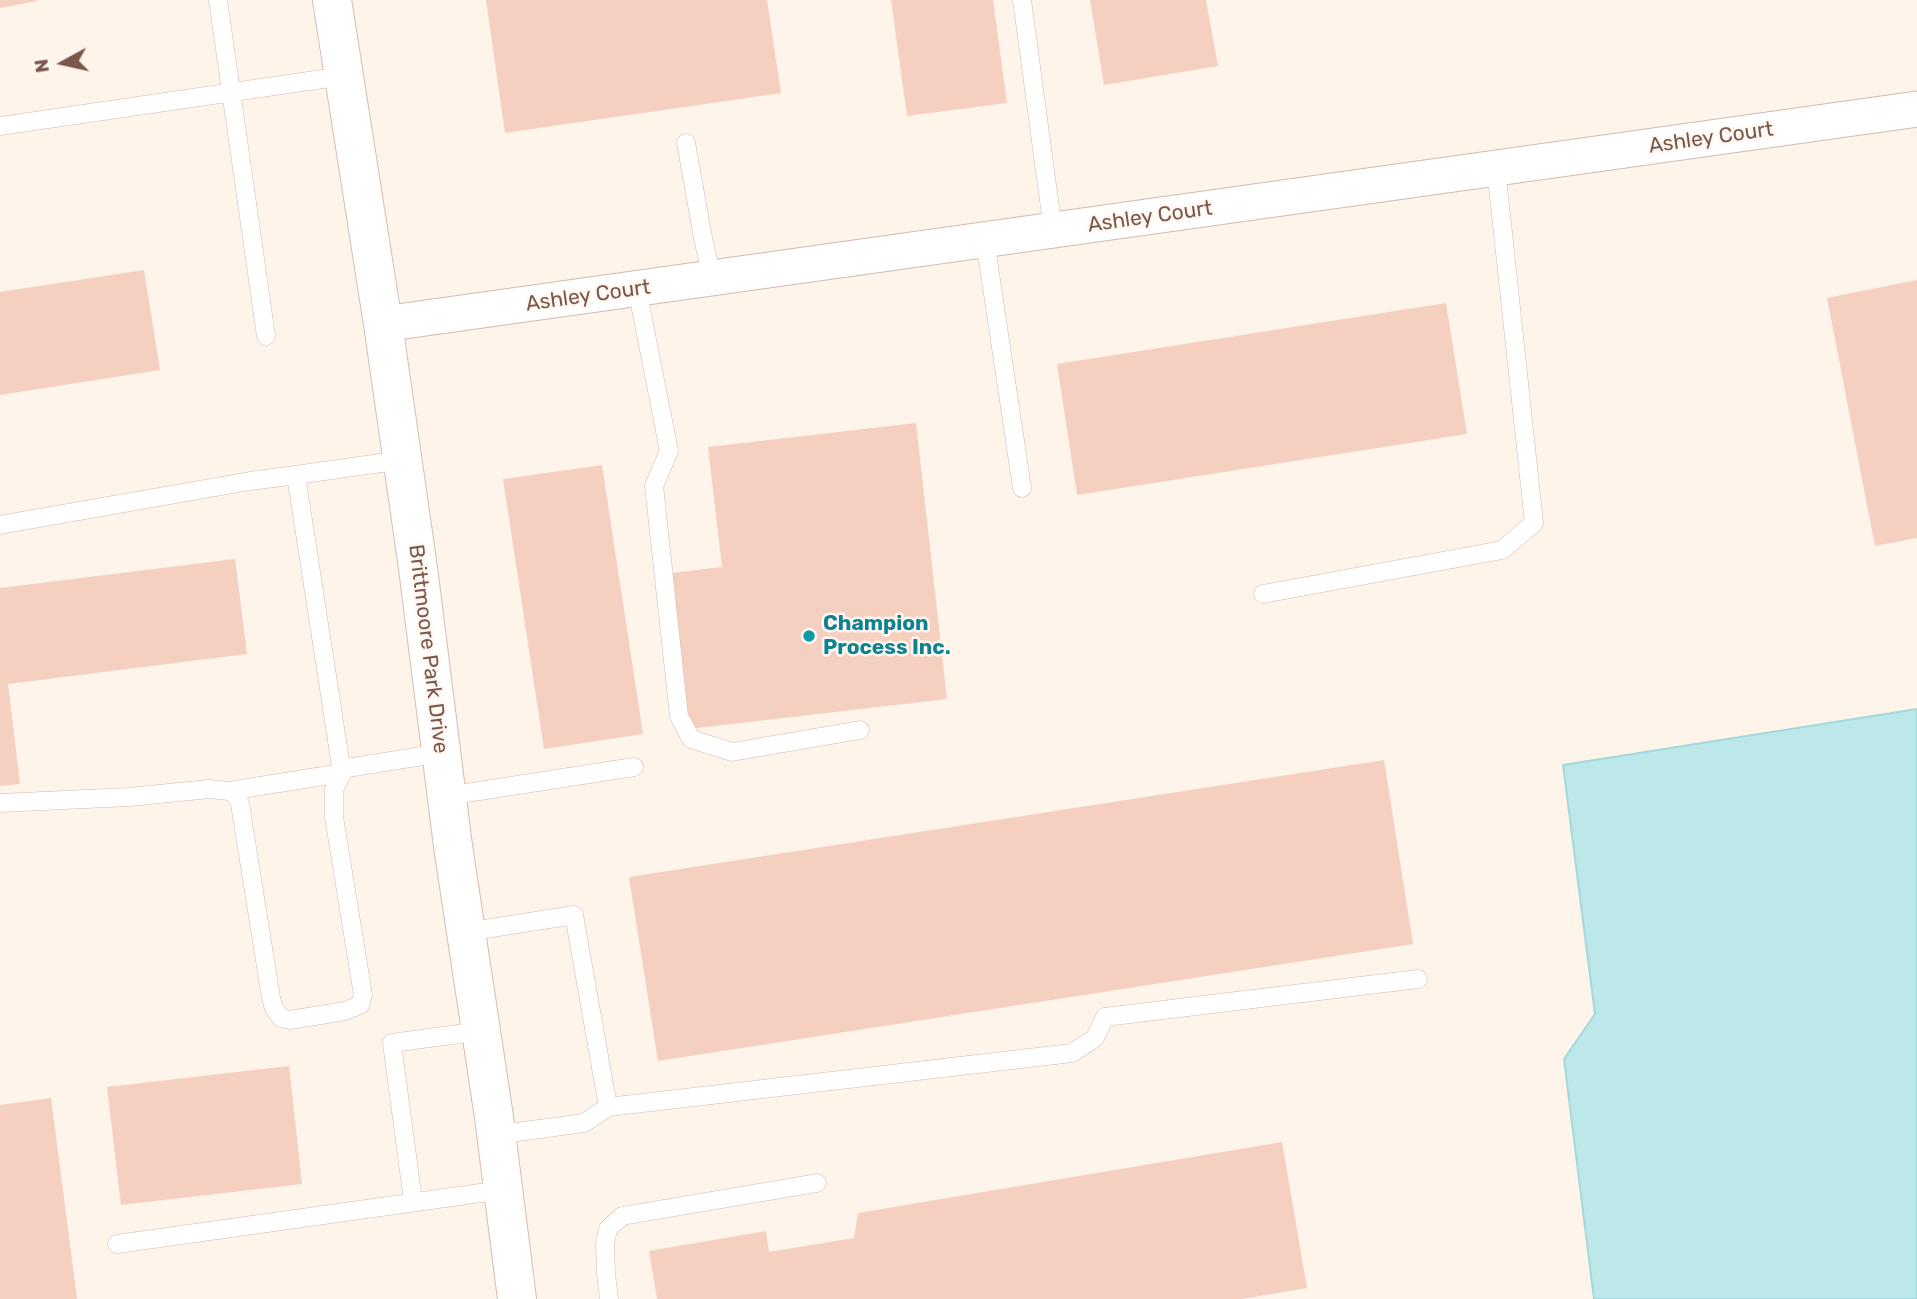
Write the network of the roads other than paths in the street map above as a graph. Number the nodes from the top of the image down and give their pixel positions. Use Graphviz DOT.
graph roads {
  1 [pos="218,0"];
  2 [pos="332,0"];
  3 [pos="1022,0"];
  4 [pos="343,76"];
  5 [pos="233,92"];
  6 [pos="1917,109"];
  7 [pos="0,126"];
  8 [pos="686,144"];
  9 [pos="1496,168"];
  10 [pos="1053,230"];
  11 [pos="985,240"];
  12 [pos="712,278"];
  13 [pos="638,289"];
  14 [pos="383,324"];
  15 [pos="266,336"];
  16 [pos="402,460"];
  17 [pos="296,475"];
  18 [pos="1022,488"];
  19 [pos="0,525"];
  20 [pos="1263,594"];
  21 [pos="860,730"];
  22 [pos="441,753"];
  23 [pos="634,767"];
  24 [pos="342,773"];
  25 [pos="229,791"];
  26 [pos="447,796"];
  27 [pos="0,803"];
  28 [pos="466,932"];
  29 [pos="1418,979"];
  30 [pos="481,1031"];
  31 [pos="608,1107"];
  32 [pos="495,1135"];
  33 [pos="817,1184"];
  34 [pos="502,1190"];
  35 [pos="413,1201"];
  36 [pos="117,1244"];
  37 [pos="517,1299"];
  38 [pos="609,1299"];
  1 -- 5 [label="lane"];
  2 -- 4 [label="street, Brittmoore Park Drive"];
  3 -- 10 [label="lane"];
  4 -- 5 [label="lane"];
  4 -- 14 [label="street, Brittmoore Park Drive"];
  5 -- 7 [label="lane"];
  5 -- 15 [label="lane"];
  6 -- 9 [label="street, Ashley Court"];
  8 -- 12 [label="lane"];
  9 -- 10 [label="street, Ashley Court"];
  9 -- 20 [label="lane"];
  10 -- 11 [label="street, Ashley Court"];
  11 -- 12 [label="street, Ashley Court"];
  11 -- 18 [label="lane"];
  12 -- 13 [label="street, Ashley Court"];
  13 -- 14 [label="street, Ashley Court"];
  13 -- 21 [label="lane"];
  14 -- 16 [label="street, Brittmoore Park Drive"];
  16 -- 17 [label="lane"];
  16 -- 22 [label="street, Brittmoore Park Drive"];
  17 -- 19 [label="lane"];
  17 -- 24 [label="lane"];
  22 -- 24 [label="lane"];
  22 -- 26 [label="street, Brittmoore Park Drive"];
  23 -- 26 [label="lane"];
  24 -- 25 [label="lane"];
  24 -- 25 [label="lane"];
  25 -- 27 [label="lane"];
  26 -- 28 [label="street, Brittmoore Park Drive"];
  28 -- 30 [label="street, Brittmoore Park Drive"];
  28 -- 31 [label="lane"];
  29 -- 31 [label="lane"];
  30 -- 32 [label="street, Brittmoore Park Drive"];
  30 -- 35 [label="lane"];
  31 -- 32 [label="lane"];
  32 -- 34 [label="street, Brittmoore Park Drive"];
  33 -- 38 [label="lane"];
  34 -- 35 [label="lane"];
  34 -- 37 [label="street, Brittmoore Park Drive"];
  35 -- 36 [label="lane"];
}
